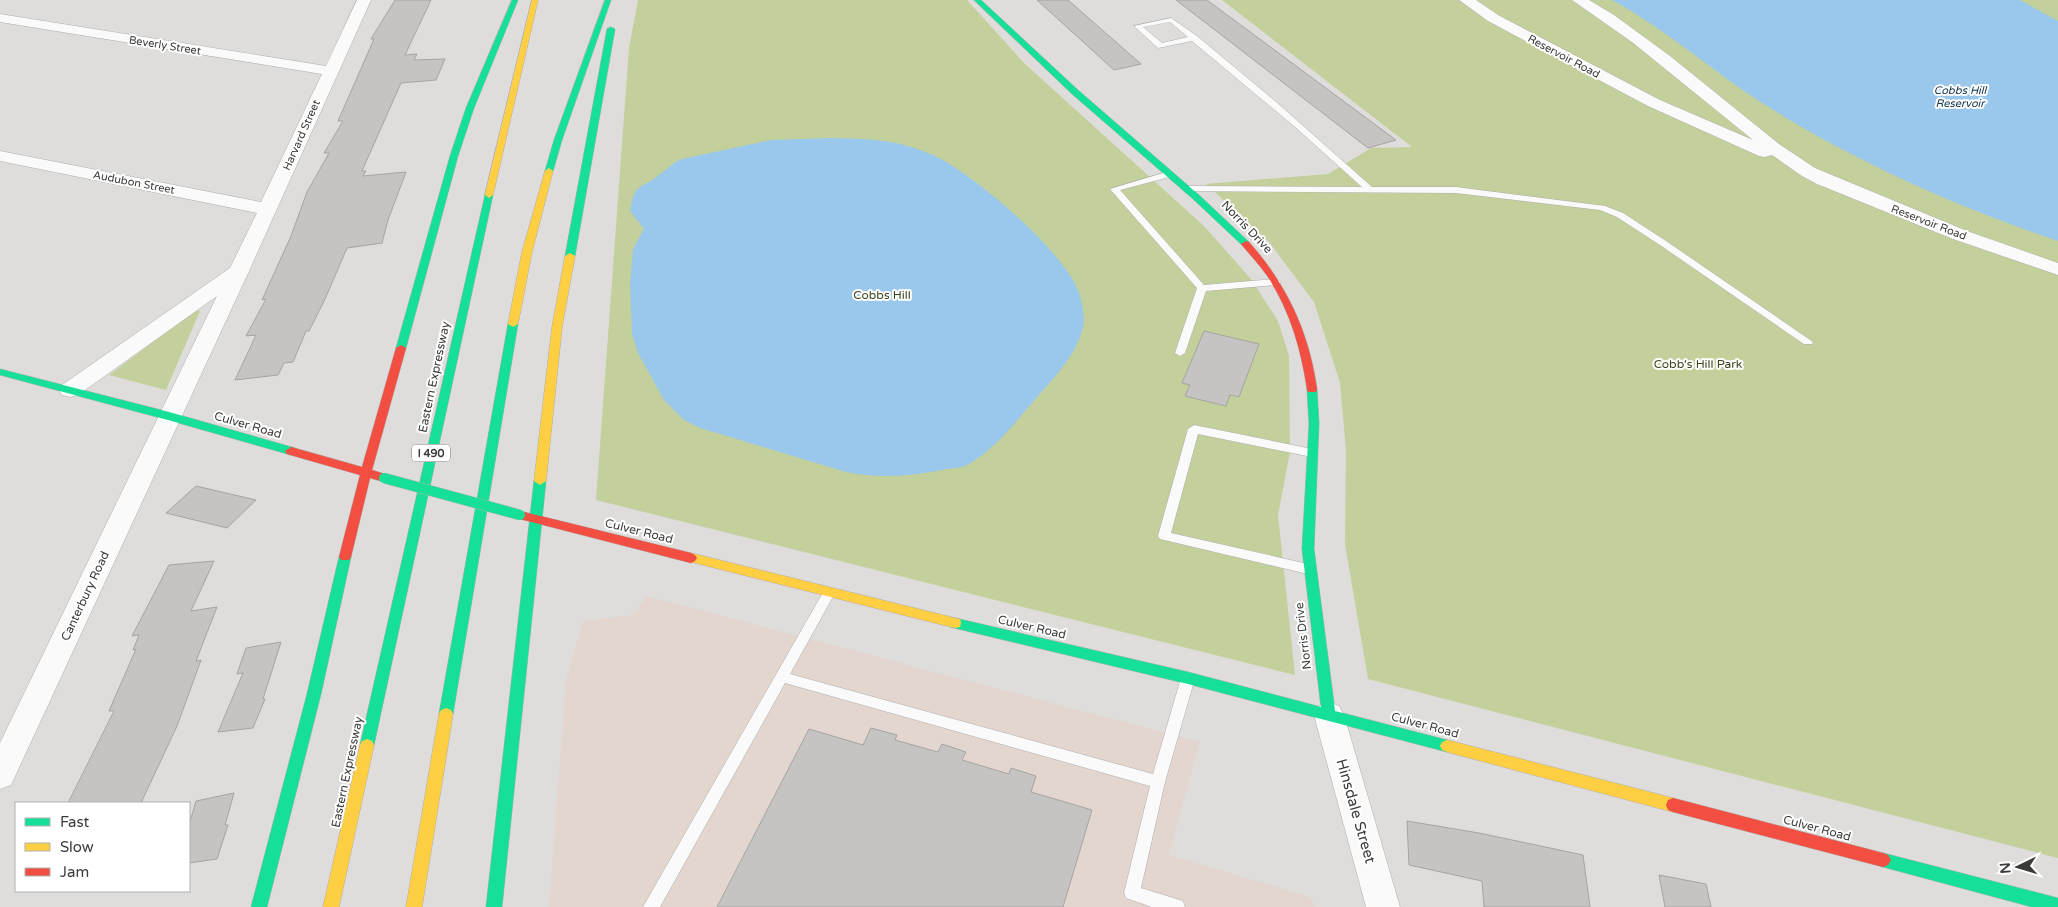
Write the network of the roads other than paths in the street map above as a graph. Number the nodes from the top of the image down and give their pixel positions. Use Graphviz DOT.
graph roads {
  1 [pos="364,0"];
  2 [pos="514,0"];
  3 [pos="535,0"];
  4 [pos="608,0"];
  5 [pos="616,0"];
  6 [pos="978,0"];
  7 [pos="1466,0"];
  8 [pos="1579,0"];
  9 [pos="0,18"];
  10 [pos="1194,38"];
  11 [pos="330,71"];
  12 [pos="1729,113"];
  13 [pos="1692,120"];
  14 [pos="0,156"];
  15 [pos="1803,169"];
  16 [pos="1170,174"];
  17 [pos="1188,189"];
  18 [pos="1370,190"];
  19 [pos="267,209"];
  20 [pos="2058,269"];
  21 [pos="239,271"];
  22 [pos="1276,282"];
  23 [pos="1202,288"];
  24 [pos="1808,342"];
  25 [pos="1180,353"];
  26 [pos="0,372"];
  27 [pos="70,390"];
  28 [pos="169,416"];
  29 [pos="1312,453"];
  30 [pos="366,473"];
  31 [pos="538,519"];
  32 [pos="1310,570"];
  33 [pos="829,594"];
  34 [pos="782,677"];
  35 [pos="1188,678"];
  36 [pos="1329,715"];
  37 [pos="6,746"];
  38 [pos="0,775"];
  39 [pos="1158,782"];
  40 [pos="2058,906"];
  41 [pos="259,907"];
  42 [pos="331,907"];
  43 [pos="414,907"];
  44 [pos="494,907"];
  45 [pos="651,907"];
  46 [pos="1177,907"];
  47 [pos="1382,907"];
  1 -- 11 [label="street, Harvard Street"];
  2 -- 30 [label="main road"];
  3 -- 42 [label="main road, Eastern Expressway / I 490"];
  4 -- 43 [label="main road"];
  5 -- 31 [label="main road"];
  6 -- 16 [label="main road, Norris Drive"];
  7 -- 13 [label="street, Reservoir Road"];
  8 -- 12 [label="street, Reservoir Road"];
  9 -- 11 [label="street, Beverly Street"];
  10 -- 10 [label="lane"];
  10 -- 18 [label="lane"];
  11 -- 19 [label="street, Harvard Street"];
  12 -- 13 [label="street"];
  12 -- 15 [label="street, Reservoir Road"];
  13 -- 15 [label="street, Reservoir Road"];
  14 -- 19 [label="street, Audubon Street"];
  15 -- 20 [label="street, Reservoir Road"];
  16 -- 17 [label="main road, Norris Drive"];
  16 -- 23 [label="lane"];
  17 -- 18 [label="lane"];
  17 -- 22 [label="main road, Norris Drive"];
  18 -- 24 [label="lane"];
  19 -- 21 [label="street, Harvard Street"];
  21 -- 27 [label="street"];
  21 -- 28 [label="street, Harvard Street"];
  22 -- 23 [label="lane"];
  22 -- 29 [label="main road, Norris Drive"];
  23 -- 25 [label="lane"];
  26 -- 27 [label="main road, Culver Road"];
  27 -- 28 [label="main road, Culver Road"];
  28 -- 30 [label="main road, Culver Road"];
  28 -- 37 [label="street, Canterbury Road"];
  29 -- 32 [label="main road, Norris Drive"];
  29 -- 32 [label="lane"];
  30 -- 31 [label="main road, Culver Road, bridge"];
  30 -- 41 [label="main road"];
  31 -- 33 [label="main road, Culver Road"];
  31 -- 44 [label="main road"];
  32 -- 36 [label="main road, Norris Drive"];
  33 -- 34 [label="lane"];
  33 -- 35 [label="main road, Culver Road"];
  34 -- 39 [label="lane"];
  34 -- 45 [label="lane"];
  35 -- 36 [label="main road, Culver Road"];
  35 -- 39 [label="lane"];
  36 -- 40 [label="main road, Culver Road"];
  36 -- 47 [label="street, Hinsdale Street"];
  37 -- 38 [label="street, Canterbury Road"];
  39 -- 46 [label="lane"];
}
